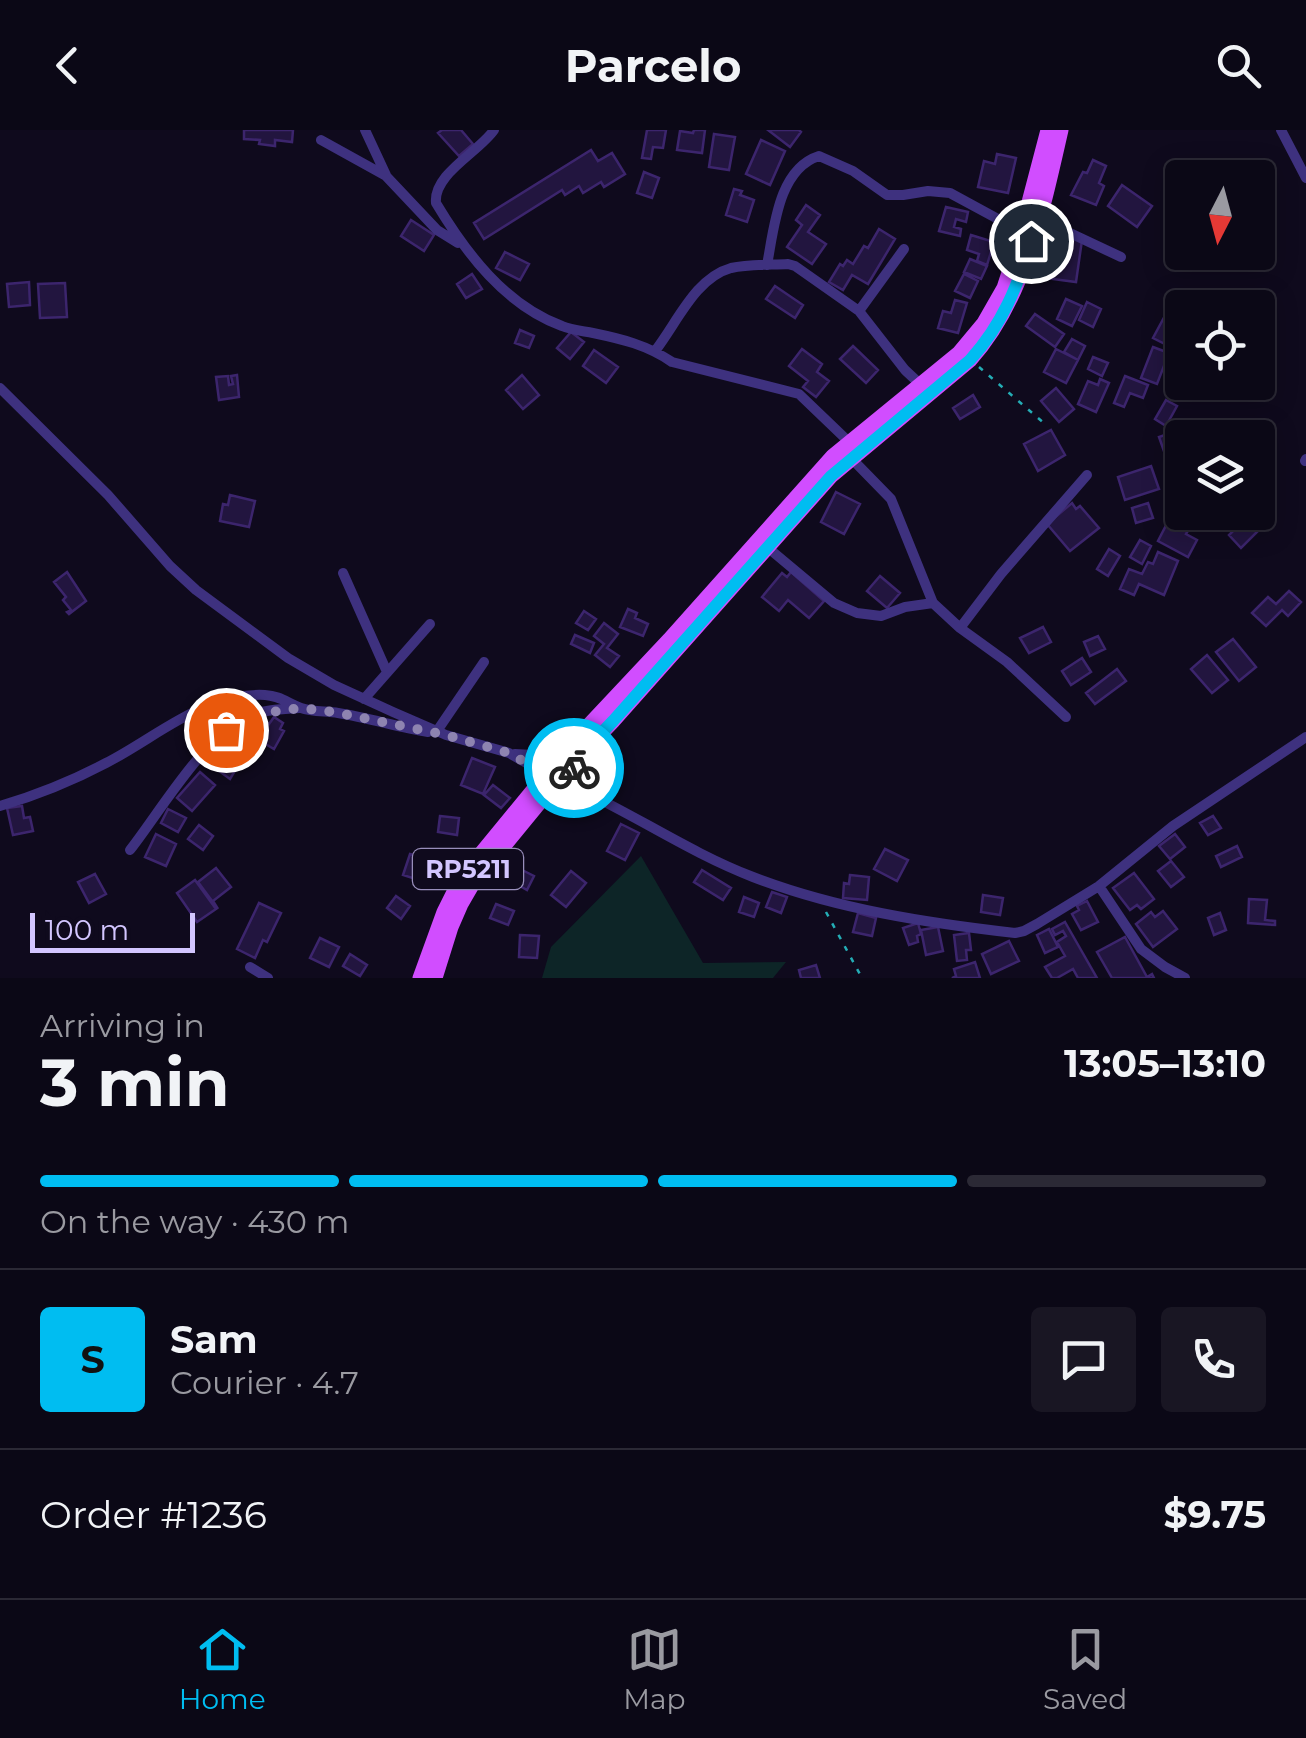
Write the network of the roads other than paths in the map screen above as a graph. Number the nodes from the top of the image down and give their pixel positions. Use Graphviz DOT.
graph roads {
  1 [pos="365,130"];
  2 [pos="494,130"];
  3 [pos="1048,130"];
  4 [pos="1062,130"];
  5 [pos="1281,130"];
  6 [pos="321,140"];
  7 [pos="386,176"];
  8 [pos="1306,178"];
  9 [pos="1038,218"];
  10 [pos="1022,232"];
  11 [pos="463,246"];
  12 [pos="904,249"];
  13 [pos="1121,257"];
  14 [pos="767,266"];
  15 [pos="860,310"];
  16 [pos="655,351"];
  17 [pos="920,384"];
  18 [pos="0,388"];
  19 [pos="850,450"];
  20 [pos="1087,475"];
  21 [pos="768,547"];
  22 [pos="343,574"];
  23 [pos="933,603"];
  24 [pos="430,624"];
  25 [pos="960,628"];
  26 [pos="484,662"];
  27 [pos="387,672"];
  28 [pos="364,698"];
  29 [pos="300,708"];
  30 [pos="1066,717"];
  31 [pos="442,733"];
  32 [pos="1306,737"];
  33 [pos="509,753"];
  34 [pos="559,771"];
  35 [pos="0,806"];
  36 [pos="130,850"];
  37 [pos="1099,886"];
  38 [pos="250,967"];
  39 [pos="268,978"];
  40 [pos="420,978"];
  41 [pos="435,978"];
  42 [pos="1186,978"];
  1 -- 7 [label="street"];
  2 -- 11 [label="street"];
  3 -- 10 [label="main road, RP5211"];
  4 -- 9 [label="main road, RP5211"];
  5 -- 8 [label="street"];
  6 -- 7 [label="street"];
  7 -- 11 [label="street"];
  9 -- 13 [label="street"];
  9 -- 19 [label="main road, RP5211"];
  10 -- 14 [label="street"];
  10 -- 17 [label="main road, RP5211"];
  11 -- 16 [label="street"];
  12 -- 15 [label="street"];
  14 -- 15 [label="street"];
  14 -- 16 [label="street"];
  15 -- 17 [label="street"];
  16 -- 19 [label="street"];
  17 -- 19 [label="main road, RP5211"];
  18 -- 28 [label="street"];
  19 -- 21 [label="main road, RP5211"];
  19 -- 23 [label="street"];
  19 -- 34 [label="main road, RP5211"];
  20 -- 25 [label="street"];
  21 -- 23 [label="street"];
  21 -- 34 [label="main road, RP5211"];
  22 -- 27 [label="street"];
  23 -- 25 [label="street"];
  24 -- 27 [label="street"];
  25 -- 30 [label="street"];
  26 -- 31 [label="street"];
  27 -- 28 [label="street"];
  28 -- 31 [label="street"];
  29 -- 31 [label="street"];
  29 -- 35 [label="street"];
  29 -- 36 [label="street"];
  31 -- 33 [label="street"];
  32 -- 37 [label="street"];
  33 -- 34 [label="street"];
  33 -- 34 [label="street"];
  34 -- 37 [label="street"];
  34 -- 40 [label="main road, RP5211"];
  34 -- 41 [label="main road, RP5211"];
  37 -- 42 [label="street"];
  38 -- 39 [label="street"];
}
